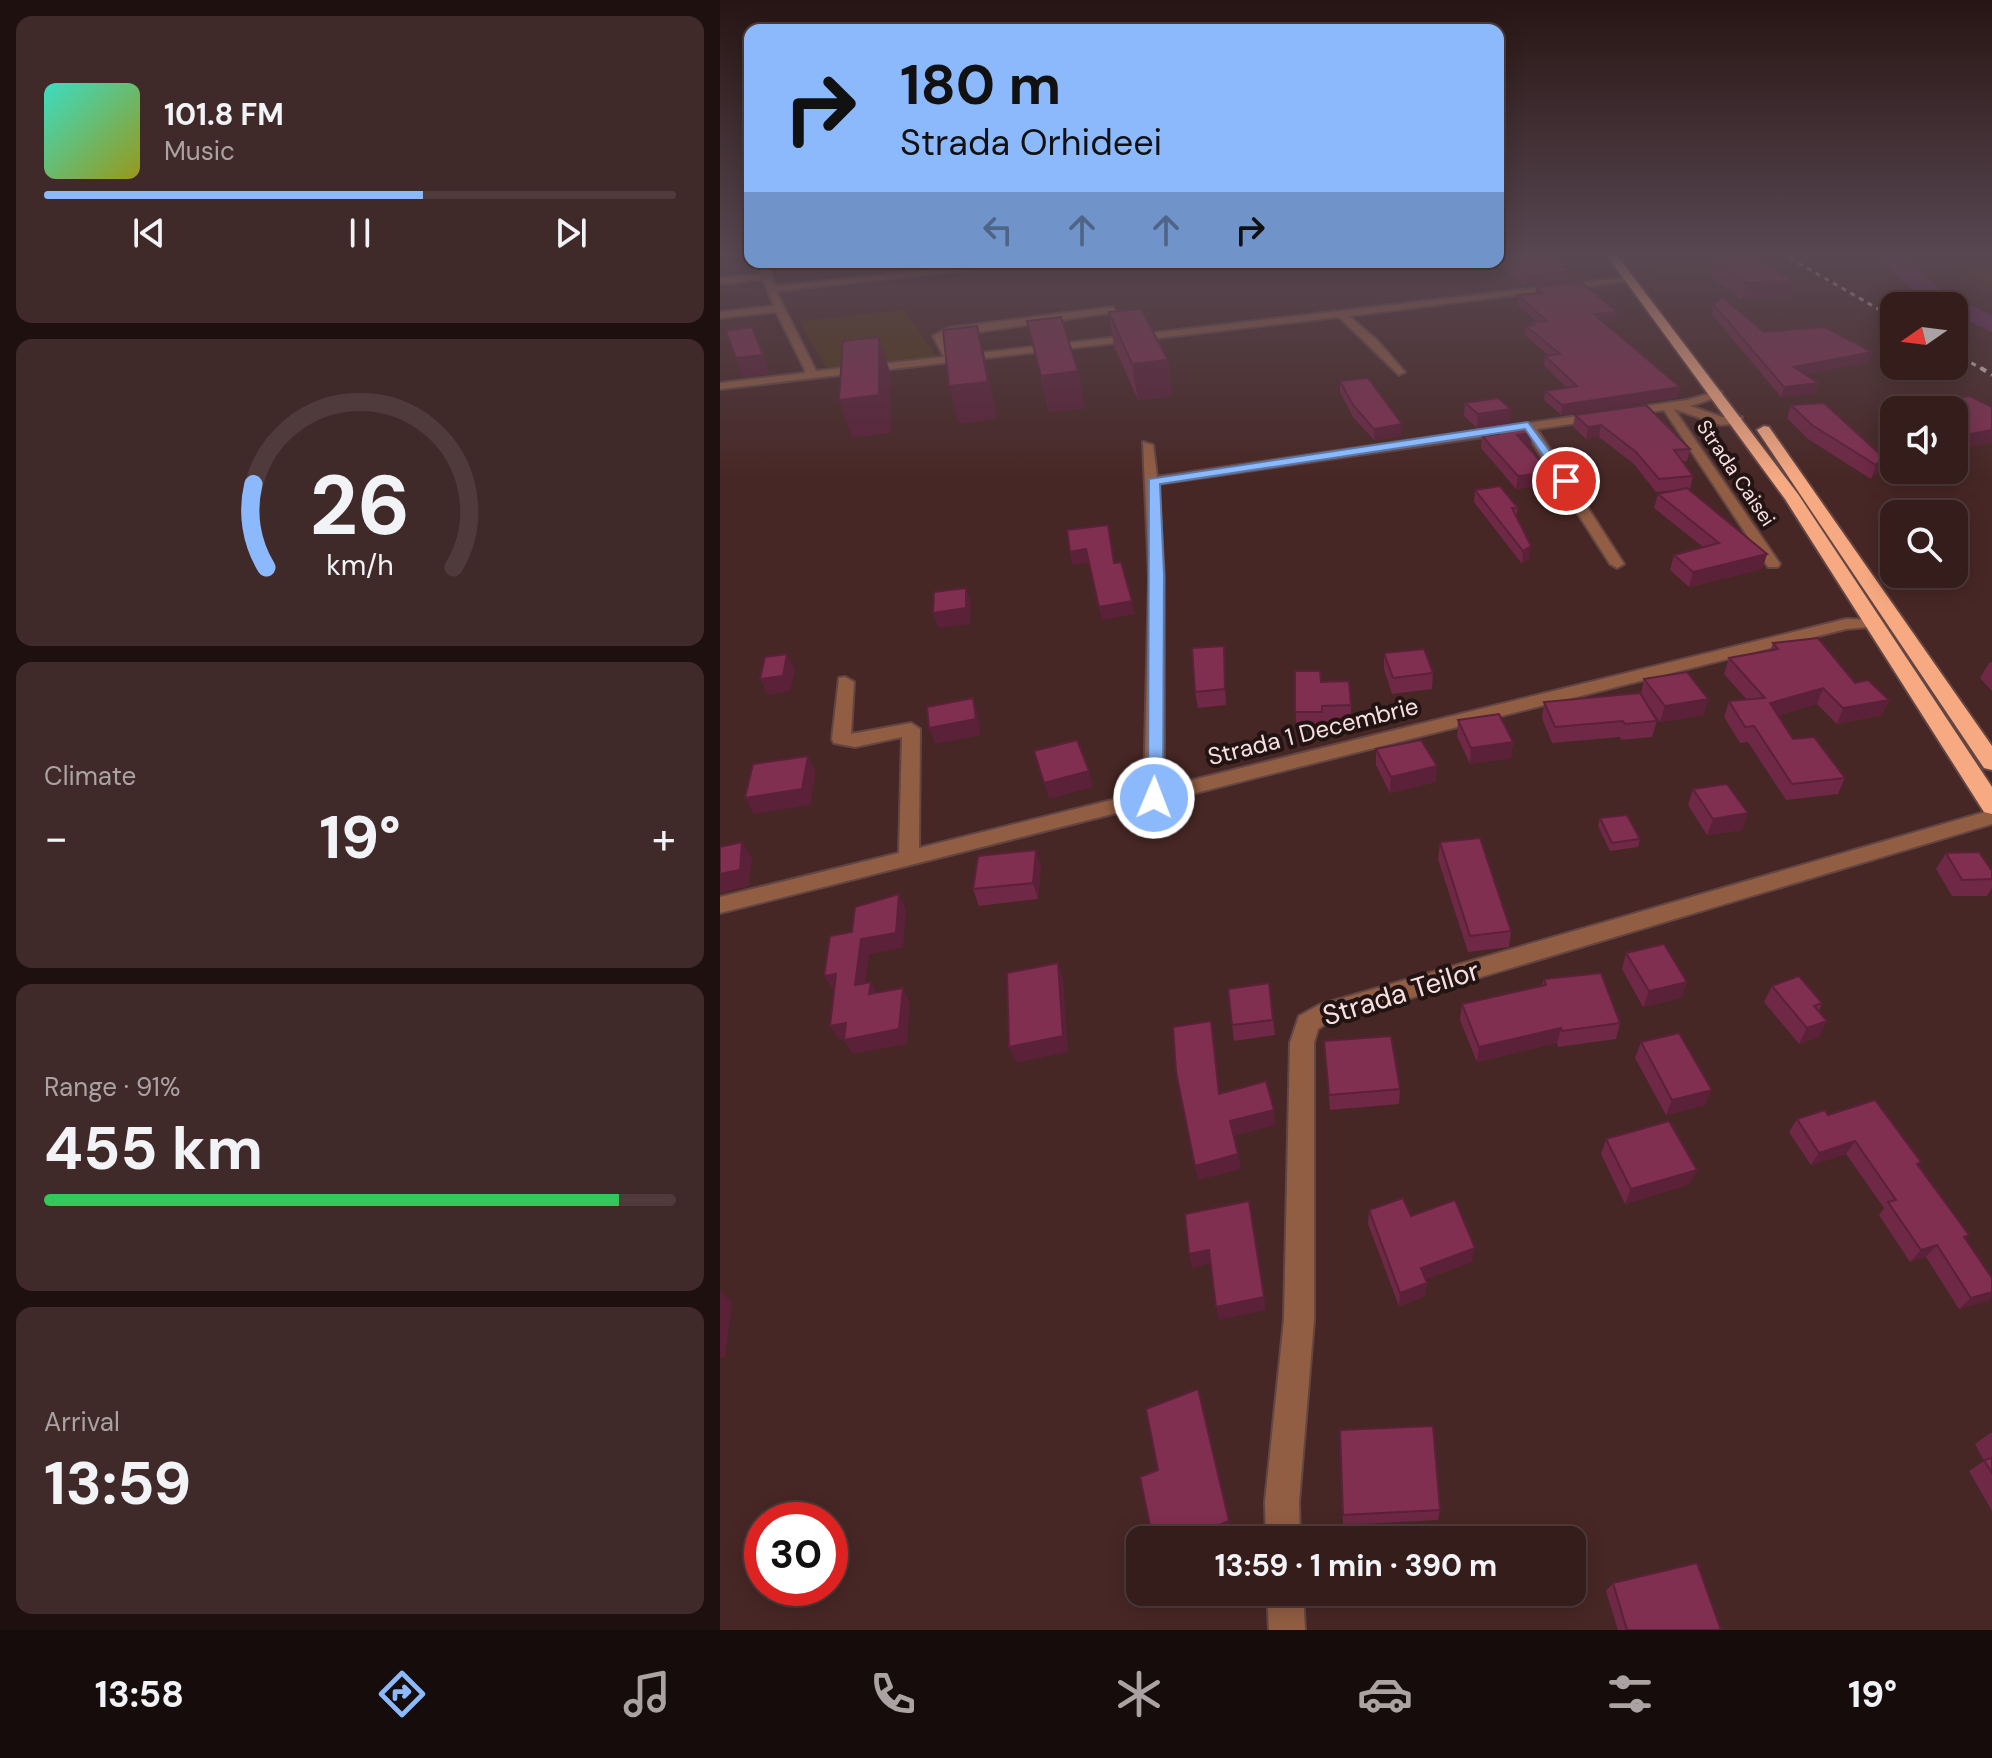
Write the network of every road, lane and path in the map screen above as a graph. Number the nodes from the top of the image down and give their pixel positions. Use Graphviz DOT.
graph roads {
  1 [pos="792,329"];
  2 [pos="963,329"];
  3 [pos="1201,329"];
  4 [pos="1358,329"];
  5 [pos="1668,329"];
  6 [pos="1676,329"];
  7 [pos="951,360"];
  8 [pos="1399,372"];
  9 [pos="809,376"];
  10 [pos="720,386"];
  11 [pos="1718,394"];
  12 [pos="1666,405"];
  13 [pos="1738,420"];
  14 [pos="1528,425"];
  15 [pos="1147,445"];
  16 [pos="1154,481"];
  17 [pos="1617,564"];
  18 [pos="1773,564"];
  19 [pos="1873,623"];
  20 [pos="845,682"];
  21 [pos="1992,763"];
  22 [pos="1154,798"];
  23 [pos="1992,806"];
  24 [pos="1992,817"];
  25 [pos="909,858"];
  26 [pos="720,905"];
  27 [pos="1283,1526"];
  28 [pos="1286,1606"];
  29 [pos="1287,1630"];
  1 -- 9 [label="street"];
  2 -- 7 [label="street"];
  3 -- 7 [label="street"];
  4 -- 8 [label="street"];
  5 -- 11 [label="highway"];
  6 -- 21 [label="highway"];
  7 -- 9 [label="street"];
  9 -- 10 [label="street"];
  11 -- 12 [label="street"];
  11 -- 13 [label="highway"];
  12 -- 13 [label="street"];
  12 -- 14 [label="street"];
  12 -- 18 [label="street, Strada Caisei"];
  13 -- 19 [label="highway"];
  14 -- 16 [label="street"];
  14 -- 17 [label="street"];
  15 -- 16 [label="street"];
  16 -- 22 [label="street"];
  19 -- 22 [label="street, Strada 1 Decembrie"];
  19 -- 23 [label="highway"];
  20 -- 25 [label="street"];
  22 -- 25 [label="street, Strada 1 Decembrie"];
  24 -- 27 [label="street, Strada Teilor"];
  25 -- 26 [label="street, Strada 1 Decembrie"];
  28 -- 29 [label="street"];
}
